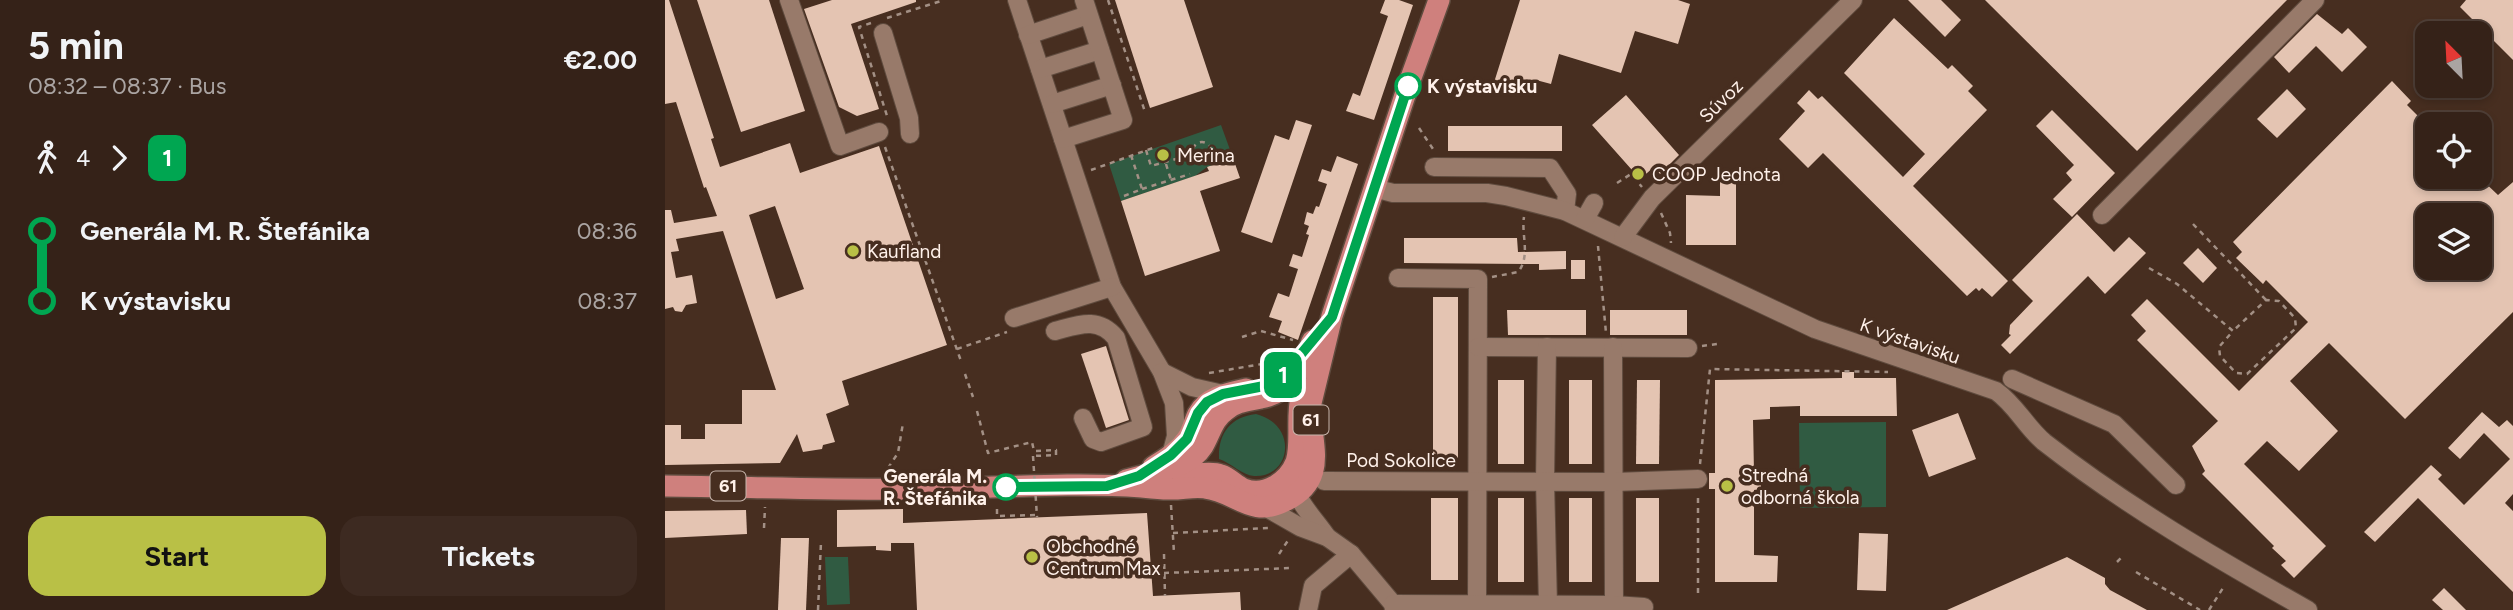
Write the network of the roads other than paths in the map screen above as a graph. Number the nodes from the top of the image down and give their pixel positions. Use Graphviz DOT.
graph roads {
  1 [pos="789,0"];
  2 [pos="1017,0"];
  3 [pos="1439,0"];
  4 [pos="1853,0"];
  5 [pos="2315,0"];
  6 [pos="1086,7"];
  7 [pos="883,33"];
  8 [pos="1028,35"];
  9 [pos="1100,50"];
  10 [pos="1040,69"];
  11 [pos="1112,85"];
  12 [pos="1052,104"];
  13 [pos="879,132"];
  14 [pos="910,134"];
  15 [pos="1063,139"];
  16 [pos="1437,164"];
  17 [pos="1374,188"];
  18 [pos="1594,203"];
  19 [pos="1565,211"];
  20 [pos="2102,215"];
  21 [pos="1585,219"];
  22 [pos="1623,237"];
  23 [pos="1398,278"];
  24 [pos="1112,287"];
  25 [pos="1012,325"];
  26 [pos="1055,331"];
  27 [pos="1478,347"];
  28 [pos="1546,347"];
  29 [pos="1610,347"];
  30 [pos="1318,348"];
  31 [pos="1688,348"];
  32 [pos="1162,372"];
  33 [pos="2012,379"];
  34 [pos="1223,394"];
  35 [pos="1258,399"];
  36 [pos="1174,403"];
  37 [pos="1083,418"];
  38 [pos="1194,424"];
  39 [pos="1297,434"];
  40 [pos="1203,446"];
  41 [pos="1171,455"];
  42 [pos="1212,474"];
  43 [pos="1478,480"];
  44 [pos="1698,480"];
  45 [pos="1140,481"];
  46 [pos="1545,481"];
  47 [pos="1615,482"];
  48 [pos="1304,483"];
  49 [pos="2176,485"];
  50 [pos="665,486"];
  51 [pos="1229,496"];
  52 [pos="1266,517"];
  53 [pos="1327,537"];
  54 [pos="1352,554"];
  55 [pos="1548,605"];
  56 [pos="1614,605"];
  57 [pos="1478,606"];
  58 [pos="1394,607"];
  59 [pos="1644,607"];
  60 [pos="1308,610"];
  61 [pos="2308,610"];
  1 -- 13 [label="street"];
  2 -- 8 [label="street"];
  3 -- 17 [label="main road, 61"];
  4 -- 22 [label="street, Súvoz"];
  5 -- 20 [label="street"];
  6 -- 8 [label="street"];
  6 -- 9 [label="street"];
  7 -- 14 [label="street"];
  8 -- 10 [label="street"];
  9 -- 10 [label="street"];
  9 -- 11 [label="street"];
  10 -- 12 [label="street"];
  11 -- 12 [label="street"];
  11 -- 15 [label="street"];
  12 -- 15 [label="street"];
  15 -- 24 [label="street"];
  16 -- 19 [label="street"];
  17 -- 19 [label="street, K výstavisku"];
  17 -- 30 [label="main road, 61"];
  18 -- 21 [label="street"];
  19 -- 21 [label="street, K výstavisku"];
  21 -- 22 [label="street, K výstavisku"];
  22 -- 61 [label="street, K výstavisku"];
  23 -- 27 [label="street, Pod Sokolice"];
  24 -- 25 [label="street"];
  24 -- 32 [label="street"];
  26 -- 37 [label="street"];
  27 -- 28 [label="street"];
  27 -- 43 [label="street, Pod Sokolice"];
  28 -- 29 [label="street"];
  28 -- 46 [label="street"];
  29 -- 31 [label="street"];
  29 -- 47 [label="street"];
  30 -- 34 [label="main road"];
  30 -- 35 [label="main road, 61"];
  30 -- 39 [label="main road, 61"];
  30 -- 48 [label="main road, 61"];
  32 -- 34 [label="street"];
  32 -- 36 [label="street"];
  33 -- 49 [label="street"];
  34 -- 35 [label="main road, 61"];
  34 -- 38 [label="main road"];
  35 -- 39 [label="main road, 61"];
  35 -- 40 [label="main road, 61"];
  36 -- 38 [label="street"];
  36 -- 41 [label="street"];
  38 -- 40 [label="street"];
  38 -- 41 [label="main road"];
  39 -- 48 [label="main road, 61"];
  40 -- 42 [label="main road"];
  40 -- 45 [label="main road, 61"];
  41 -- 45 [label="main road"];
  42 -- 45 [label="main road, 61"];
  42 -- 48 [label="main road"];
  42 -- 51 [label="main road"];
  43 -- 46 [label="street, Pod Sokolice"];
  43 -- 48 [label="street, Pod Sokolice"];
  43 -- 57 [label="street, Pod Sokolice"];
  44 -- 47 [label="street, Pod Sokolice"];
  45 -- 50 [label="main road, 61"];
  45 -- 51 [label="main road, 61"];
  46 -- 47 [label="street, Pod Sokolice"];
  46 -- 55 [label="street"];
  47 -- 56 [label="street"];
  48 -- 52 [label="main road"];
  48 -- 53 [label="street"];
  51 -- 52 [label="main road, 61"];
  52 -- 53 [label="street"];
  53 -- 54 [label="street"];
  54 -- 58 [label="street"];
  54 -- 60 [label="street"];
  55 -- 56 [label="street"];
  55 -- 57 [label="street"];
  56 -- 59 [label="street"];
  57 -- 58 [label="street"];
}
